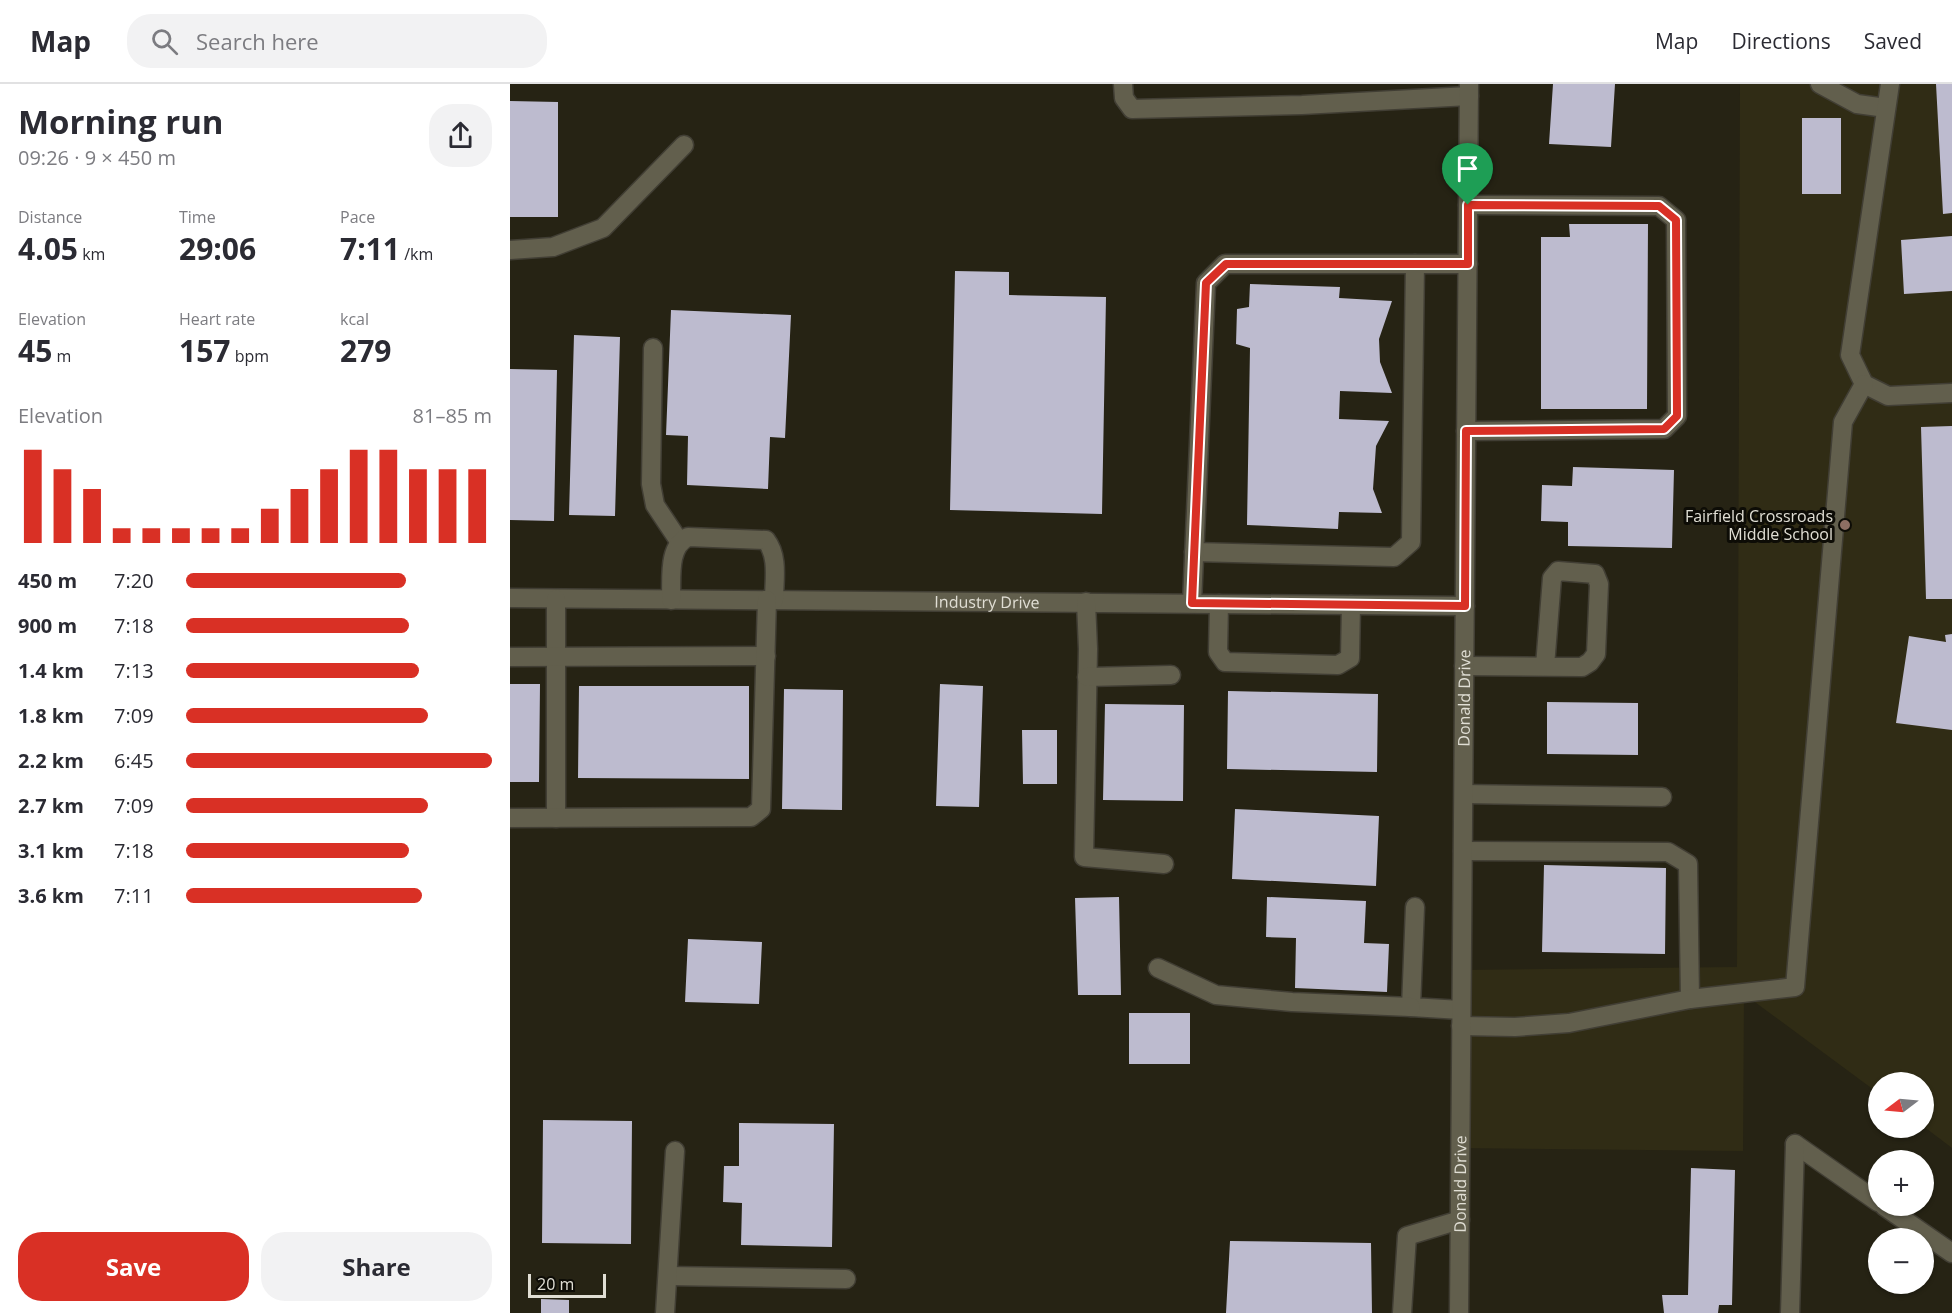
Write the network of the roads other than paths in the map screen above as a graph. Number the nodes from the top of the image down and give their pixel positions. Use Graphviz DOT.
graph roads {
  1 [pos="1123,84"];
  2 [pos="1821,84"];
  3 [pos="1890,84"];
  4 [pos="1469,90"];
  5 [pos="1886,108"];
  6 [pos="684,145"];
  7 [pos="1468,205"];
  8 [pos="510,250"];
  9 [pos="1415,264"];
  10 [pos="1468,264"];
  11 [pos="653,348"];
  12 [pos="1864,384"];
  13 [pos="1952,393"];
  14 [pos="1466,431"];
  15 [pos="678,542"];
  16 [pos="1194,552"];
  17 [pos="510,598"];
  18 [pos="556,598"];
  19 [pos="671,600"];
  20 [pos="770,600"];
  21 [pos="1086,602"];
  22 [pos="1192,603"];
  23 [pos="1219,604"];
  24 [pos="1351,605"];
  25 [pos="1465,606"];
  26 [pos="766,656"];
  27 [pos="510,657"];
  28 [pos="557,657"];
  29 [pos="1464,666"];
  30 [pos="1545,666"];
  31 [pos="1171,675"];
  32 [pos="1087,677"];
  33 [pos="1464,794"];
  34 [pos="1662,797"];
  35 [pos="510,818"];
  36 [pos="556,818"];
  37 [pos="1463,850"];
  38 [pos="1164,864"];
  39 [pos="1415,907"];
  40 [pos="1158,968"];
  41 [pos="1690,999"];
  42 [pos="1411,1006"];
  43 [pos="1461,1018"];
  44 [pos="675,1151"];
  45 [pos="1868,1195"];
  46 [pos="1898,1216"];
  47 [pos="1460,1220"];
  48 [pos="1952,1253"];
  49 [pos="668,1276"];
  50 [pos="846,1279"];
  51 [pos="665,1313"];
  52 [pos="1402,1313"];
  53 [pos="1459,1313"];
  54 [pos="1790,1313"];
  1 -- 4 [label="street"];
  2 -- 5 [label="street"];
  3 -- 5 [label="street"];
  4 -- 7 [label="street, Donald Drive"];
  5 -- 12 [label="street"];
  6 -- 8 [label="street"];
  7 -- 10 [label="street, Donald Drive"];
  7 -- 14 [label="street"];
  9 -- 10 [label="street"];
  9 -- 16 [label="street"];
  9 -- 16 [label="street"];
  10 -- 14 [label="street, Donald Drive"];
  11 -- 15 [label="street"];
  12 -- 13 [label="street"];
  12 -- 41 [label="street"];
  14 -- 25 [label="street, Donald Drive"];
  15 -- 19 [label="street"];
  15 -- 20 [label="street"];
  16 -- 22 [label="street"];
  17 -- 18 [label="street, Industry Drive"];
  18 -- 19 [label="street, Industry Drive"];
  18 -- 28 [label="street"];
  19 -- 20 [label="street, Industry Drive"];
  20 -- 21 [label="street, Industry Drive"];
  20 -- 26 [label="street"];
  21 -- 22 [label="street, Industry Drive"];
  21 -- 32 [label="street"];
  22 -- 23 [label="street, Industry Drive"];
  23 -- 24 [label="street, Industry Drive"];
  23 -- 24 [label="street"];
  24 -- 25 [label="street, Industry Drive"];
  25 -- 29 [label="street, Donald Drive"];
  26 -- 28 [label="street"];
  26 -- 36 [label="street"];
  27 -- 28 [label="street"];
  28 -- 36 [label="street"];
  29 -- 30 [label="street"];
  29 -- 33 [label="street, Donald Drive"];
  30 -- 30 [label="street"];
  31 -- 32 [label="street"];
  32 -- 38 [label="street"];
  33 -- 34 [label="street"];
  33 -- 37 [label="street, Donald Drive"];
  35 -- 36 [label="street"];
  37 -- 41 [label="street"];
  37 -- 43 [label="street, Donald Drive"];
  39 -- 42 [label="street"];
  40 -- 42 [label="street"];
  41 -- 43 [label="street"];
  42 -- 43 [label="street"];
  43 -- 47 [label="street, Donald Drive"];
  44 -- 49 [label="street"];
  45 -- 54 [label="street"];
  46 -- 48 [label="street"];
  47 -- 52 [label="street"];
  47 -- 53 [label="street, Donald Drive"];
  49 -- 50 [label="street"];
  49 -- 51 [label="street"];
}
